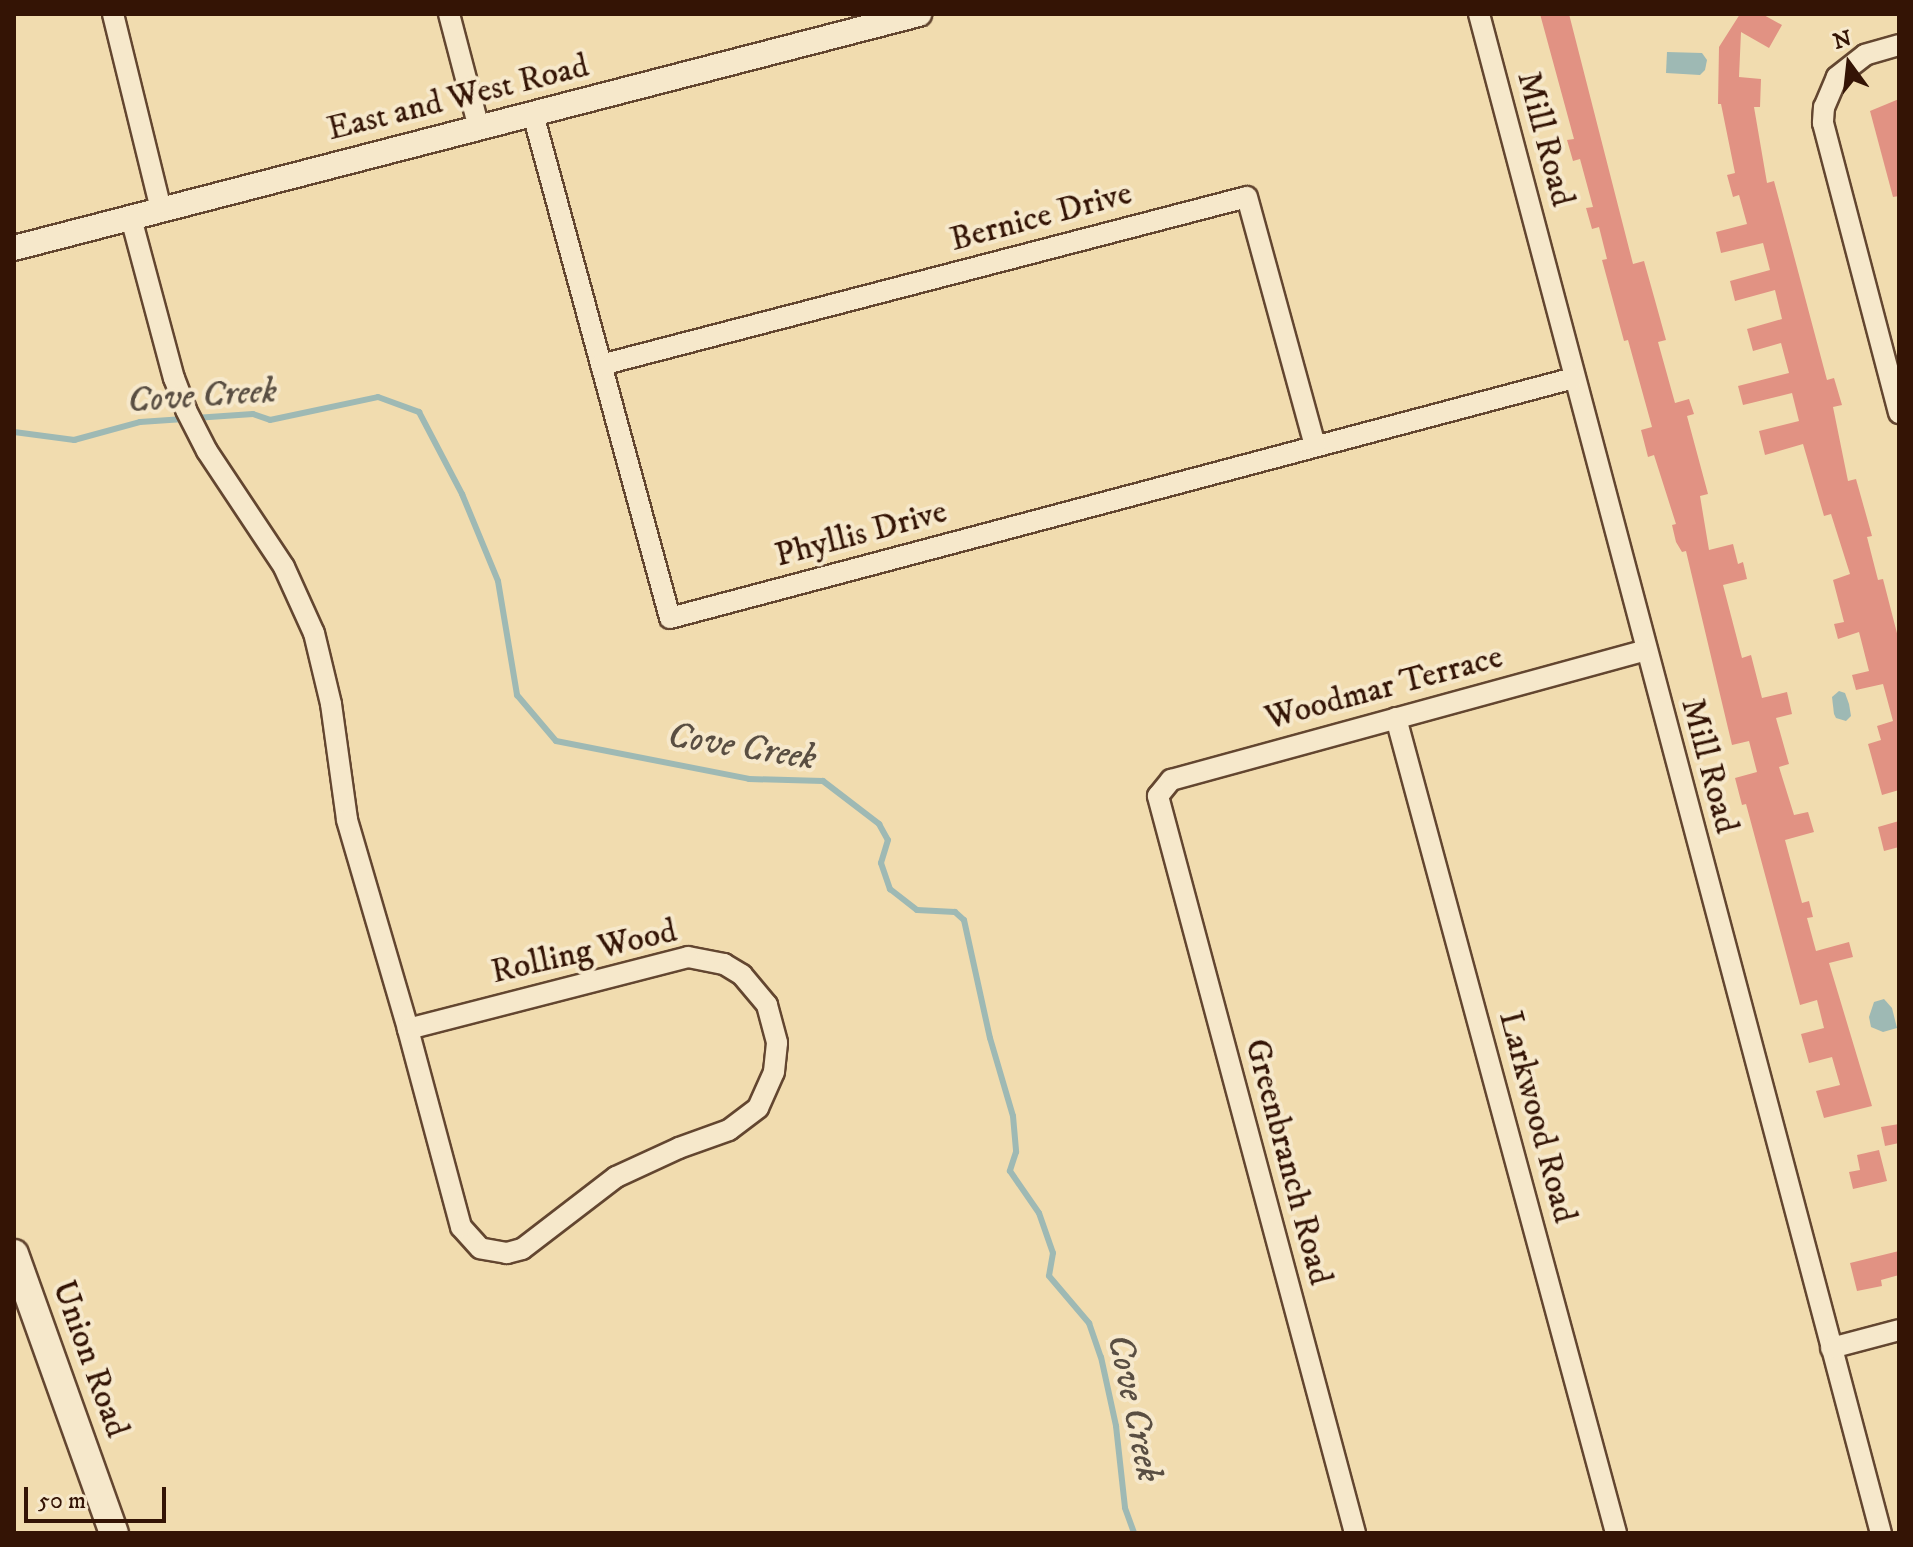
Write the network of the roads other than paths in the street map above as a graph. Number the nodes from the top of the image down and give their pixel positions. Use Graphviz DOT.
graph roads {
  1 [pos="113,14"];
  2 [pos="449,14"];
  3 [pos="919,14"];
  4 [pos="1479,14"];
  5 [pos="1899,45"];
  6 [pos="533,114"];
  7 [pos="479,128"];
  8 [pos="161,210"];
  9 [pos="131,218"];
  10 [pos="14,248"];
  11 [pos="601,365"];
  12 [pos="1574,378"];
  13 [pos="1899,413"];
  14 [pos="1315,446"];
  15 [pos="1646,650"];
  16 [pos="1396,718"];
  17 [pos="1159,807"];
  18 [pos="408,1029"];
  19 [pos="14,1254"];
  20 [pos="1899,1330"];
  21 [pos="1831,1348"];
  22 [pos="114,1533"];
  23 [pos="1355,1533"];
  24 [pos="1616,1533"];
  25 [pos="1881,1533"];
  1 -- 8 [label="street"];
  2 -- 7 [label="street"];
  3 -- 6 [label="street, East and West Road"];
  4 -- 12 [label="street, Mill Road"];
  5 -- 13 [label="street"];
  6 -- 7 [label="street, East and West Road"];
  6 -- 11 [label="street, Phyllis Drive"];
  7 -- 8 [label="street, East and West Road"];
  8 -- 9 [label="street, East and West Road"];
  9 -- 10 [label="street, East and West Road"];
  9 -- 18 [label="street, Rolling Wood"];
  11 -- 14 [label="street, Bernice Drive"];
  11 -- 14 [label="street, Phyllis Drive"];
  12 -- 14 [label="street, Phyllis Drive"];
  12 -- 15 [label="street, Mill Road"];
  15 -- 16 [label="street, Woodmar Terrace"];
  15 -- 21 [label="street, Mill Road"];
  16 -- 17 [label="street, Woodmar Terrace"];
  16 -- 24 [label="street, Larkwood Road"];
  17 -- 23 [label="street, Greenbranch Road"];
  18 -- 18 [label="street, Rolling Wood"];
  19 -- 22 [label="main road, Union Road"];
  20 -- 21 [label="street"];
  21 -- 25 [label="street, Mill Road"];
}
